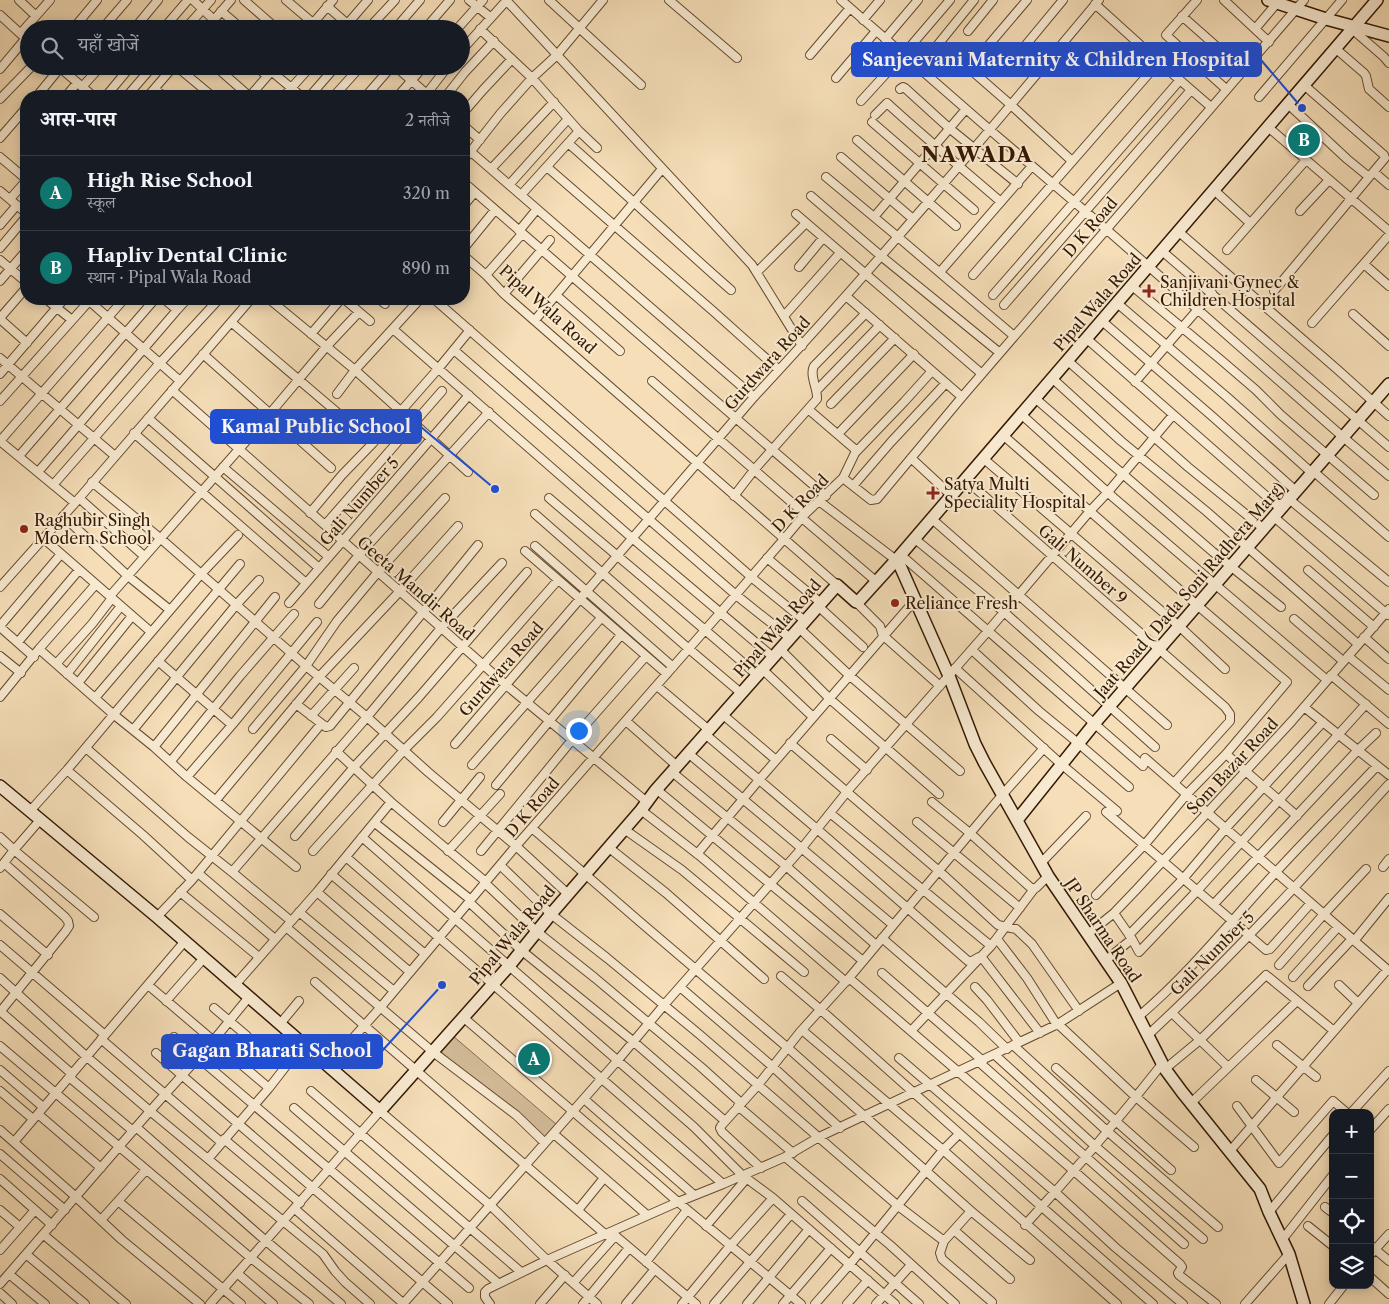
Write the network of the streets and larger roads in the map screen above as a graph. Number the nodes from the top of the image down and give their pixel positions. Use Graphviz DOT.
graph roads {
  1 [pos="18,0"];
  2 [pos="50,0"];
  3 [pos="97,0"];
  4 [pos="127,0"];
  5 [pos="158,0"];
  6 [pos="188,0"];
  7 [pos="193,0"];
  8 [pos="211,0"];
  9 [pos="231,0"];
  10 [pos="244,0"];
  11 [pos="286,0"];
  12 [pos="368,0"];
  13 [pos="395,0"];
  14 [pos="420,0"];
  15 [pos="450,0"];
  16 [pos="469,0"];
  17 [pos="483,0"];
  18 [pos="506,0"];
  19 [pos="603,0"];
  20 [pos="669,0"];
  21 [pos="841,0"];
  22 [pos="880,0"];
  23 [pos="918,0"];
  24 [pos="950,0"];
  25 [pos="974,0"];
  26 [pos="993,0"];
  27 [pos="1027,0"];
  28 [pos="1063,0"];
  29 [pos="1197,0"];
  30 [pos="1224,0"];
  31 [pos="1304,0"];
  32 [pos="1342,0"];
  33 [pos="1376,0"];
  34 [pos="553,1"];
  35 [pos="331,2"];
  36 [pos="1097,2"];
  37 [pos="1272,2"];
  38 [pos="477,6"];
  39 [pos="850,8"];
  40 [pos="202,9"];
  41 [pos="1295,10"];
  42 [pos="221,11"];
  43 [pos="0,15"];
  44 [pos="36,16"];
  45 [pos="1182,16"];
  46 [pos="490,18"];
  47 [pos="1326,19"];
  48 [pos="34,20"];
  49 [pos="80,20"];
  50 [pos="110,20"];
  51 [pos="141,20"];
  52 [pos="171,20"];
  53 [pos="193,20"];
  54 [pos="214,20"];
  55 [pos="232,20"];
  56 [pos="266,20"];
  57 [pos="304,20"];
  58 [pos="315,20"];
  59 [pos="343,20"];
  60 [pos="353,20"];
  61 [pos="376,20"];
  62 [pos="403,20"];
  63 [pos="433,20"];
  64 [pos="465,20"];
  65 [pos="863,20"];
  66 [pos="480,28"];
  67 [pos="579,28"];
  68 [pos="1353,28"];
  69 [pos="1255,29"];
  70 [pos="876,31"];
  71 [pos="968,31"];
  72 [pos="20,33"];
  73 [pos="1389,36"];
  74 [pos="885,39"];
  75 [pos="470,40"];
  76 [pos="494,41"];
  77 [pos="1269,42"];
  78 [pos="20,43"];
  79 [pos="940,43"];
  80 [pos="987,46"];
  81 [pos="1335,48"];
  82 [pos="557,55"];
  83 [pos="810,55"];
  84 [pos="903,55"];
  85 [pos="737,58"];
  86 [pos="927,58"];
  87 [pos="512,59"];
  88 [pos="1159,62"];
  89 [pos="1389,63"];
  90 [pos="1010,64"];
  91 [pos="470,67"];
  92 [pos="0,69"];
  93 [pos="1243,70"];
  94 [pos="23,75"];
  95 [pos="56,75"];
  96 [pos="70,75"];
  97 [pos="91,75"];
  98 [pos="124,75"];
  99 [pos="145,75"];
  100 [pos="167,75"];
  101 [pos="186,75"];
  102 [pos="225,75"];
  103 [pos="267,75"];
  104 [pos="276,75"];
  105 [pos="303,75"];
  106 [pos="328,75"];
  107 [pos="353,75"];
  108 [pos="386,75"];
  109 [pos="406,75"];
  110 [pos="416,75"];
  111 [pos="442,75"];
  112 [pos="463,75"];
  113 [pos="532,78"];
  114 [pos="836,78"];
  115 [pos="412,80"];
  116 [pos="1180,80"];
  117 [pos="80,85"];
  118 [pos="641,85"];
  119 [pos="1304,85"];
  120 [pos="292,88"];
  121 [pos="154,89"];
  122 [pos="900,89"];
  123 [pos="1226,89"];
  124 [pos="43,90"];
  125 [pos="74,90"];
  126 [pos="86,90"];
  127 [pos="111,90"];
  128 [pos="132,90"];
  129 [pos="205,90"];
  130 [pos="242,90"];
  131 [pos="254,90"];
  132 [pos="294,90"];
  133 [pos="315,90"];
  134 [pos="339,90"];
  135 [pos="372,90"];
  136 [pos="403,90"];
  137 [pos="421,90"];
  138 [pos="431,90"];
  139 [pos="451,90"];
  140 [pos="1191,90"];
  141 [pos="1259,97"];
  142 [pos="0,99"];
  143 [pos="861,101"];
  144 [pos="554,102"];
  145 [pos="1288,104"];
  146 [pos="470,105"];
  147 [pos="1011,105"];
  148 [pos="1211,107"];
  149 [pos="1389,107"];
  150 [pos="966,109"];
  151 [pos="20,115"];
  152 [pos="568,119"];
  153 [pos="1268,127"];
  154 [pos="949,128"];
  155 [pos="990,130"];
  156 [pos="470,131"];
  157 [pos="579,131"];
  158 [pos="0,138"];
  159 [pos="480,140"];
  160 [pos="857,140"];
  161 [pos="568,143"];
  162 [pos="934,145"];
  163 [pos="597,148"];
  164 [pos="974,148"];
  165 [pos="470,153"];
  166 [pos="470,155"];
  167 [pos="0,157"];
  168 [pos="841,158"];
  169 [pos="1387,158"];
  170 [pos="1306,160"];
  171 [pos="1072,161"];
  172 [pos="919,163"];
  173 [pos="959,165"];
  174 [pos="1032,166"];
  175 [pos="547,167"];
  176 [pos="662,169"];
  177 [pos="492,170"];
  178 [pos="20,175"];
  179 [pos="1372,175"];
  180 [pos="826,177"];
  181 [pos="1329,180"];
  182 [pos="904,181"];
  183 [pos="1052,183"];
  184 [pos="509,184"];
  185 [pos="943,184"];
  186 [pos="1018,184"];
  187 [pos="1389,185"];
  188 [pos="20,187"];
  189 [pos="470,188"];
  190 [pos="1214,190"];
  191 [pos="0,191"];
  192 [pos="474,192"];
  193 [pos="521,195"];
  194 [pos="811,196"];
  195 [pos="470,197"];
  196 [pos="10,199"];
  197 [pos="889,199"];
  198 [pos="1351,199"];
  199 [pos="928,201"];
  200 [pos="635,202"];
  201 [pos="1001,202"];
  202 [pos="1075,202"];
  203 [pos="17,205"];
  204 [pos="20,207"];
  205 [pos="537,209"];
  206 [pos="495,210"];
  207 [pos="974,210"];
  208 [pos="1086,211"];
  209 [pos="1300,211"];
  210 [pos="796,214"];
  211 [pos="874,217"];
  212 [pos="913,219"];
  213 [pos="20,220"];
  214 [pos="806,223"];
  215 [pos="1250,223"];
  216 [pos="615,225"];
  217 [pos="0,226"];
  218 [pos="956,226"];
  219 [pos="1106,229"];
  220 [pos="1389,231"];
  221 [pos="520,232"];
  222 [pos="1179,232"];
  223 [pos="1389,235"];
  224 [pos="898,237"];
  225 [pos="823,238"];
  226 [pos="550,240"];
  227 [pos="470,241"];
  228 [pos="0,248"];
  229 [pos="542,250"];
  230 [pos="1227,250"];
  231 [pos="1162,251"];
  232 [pos="840,253"];
  233 [pos="590,255"];
  234 [pos="881,256"];
  235 [pos="20,258"];
  236 [pos="0,260"];
  237 [pos="470,261"];
  238 [pos="1364,264"];
  239 [pos="799,267"];
  240 [pos="1148,267"];
  241 [pos="11,269"];
  242 [pos="756,272"];
  243 [pos="940,272"];
  244 [pos="865,274"];
  245 [pos="486,275"];
  246 [pos="973,275"];
  247 [pos="20,277"];
  248 [pos="572,277"];
  249 [pos="0,281"];
  250 [pos="1132,286"];
  251 [pos="1389,286"];
  252 [pos="731,290"];
  253 [pos="1274,291"];
  254 [pos="1212,292"];
  255 [pos="504,294"];
  256 [pos="20,295"];
  257 [pos="556,295"];
  258 [pos="993,295"];
  259 [pos="846,296"];
  260 [pos="1117,303"];
  261 [pos="53,305"];
  262 [pos="59,305"];
  263 [pos="84,305"];
  264 [pos="95,305"];
  265 [pos="119,305"];
  266 [pos="150,305"];
  267 [pos="171,305"];
  268 [pos="182,305"];
  269 [pos="213,305"];
  270 [pos="246,305"];
  271 [pos="276,305"];
  272 [pos="335,305"];
  273 [pos="347,305"];
  274 [pos="415,305"];
  275 [pos="441,305"];
  276 [pos="1004,305"];
  277 [pos="57,308"];
  278 [pos="177,310"];
  279 [pos="1197,310"];
  280 [pos="359,312"];
  281 [pos="866,313"];
  282 [pos="1353,314"];
  283 [pos="784,316"];
  284 [pos="108,317"];
  285 [pos="0,318"];
  286 [pos="72,320"];
  287 [pos="535,320"];
  288 [pos="370,321"];
  289 [pos="1102,321"];
  290 [pos="231,322"];
  291 [pos="1312,323"];
  292 [pos="880,325"];
  293 [pos="1183,327"];
  294 [pos="393,329"];
  295 [pos="470,330"];
  296 [pos="126,334"];
  297 [pos="311,334"];
  298 [pos="1014,336"];
  299 [pos="895,338"];
  300 [pos="1087,339"];
  301 [pos="27,343"];
  302 [pos="326,346"];
  303 [pos="802,346"];
  304 [pos="1167,346"];
  305 [pos="1389,346"];
  306 [pos="143,350"];
  307 [pos="454,350"];
  308 [pos="620,351"];
  309 [pos="1000,353"];
  310 [pos="203,354"];
  311 [pos="914,354"];
  312 [pos="0,359"];
  313 [pos="1068,361"];
  314 [pos="159,364"];
  315 [pos="1151,364"];
  316 [pos="8,365"];
  317 [pos="438,368"];
  318 [pos="355,370"];
  319 [pos="779,370"];
  320 [pos="932,371"];
  321 [pos="0,374"];
  322 [pos="982,374"];
  323 [pos="22,376"];
  324 [pos="299,379"];
  325 [pos="1053,379"];
  326 [pos="180,381"];
  327 [pos="652,381"];
  328 [pos="1135,382"];
  329 [pos="946,383"];
  330 [pos="1389,384"];
  331 [pos="172,390"];
  332 [pos="817,390"];
  333 [pos="442,391"];
  334 [pos="41,393"];
  335 [pos="336,394"];
  336 [pos="469,395"];
  337 [pos="754,397"];
  338 [pos="962,397"];
  339 [pos="1036,399"];
  340 [pos="0,402"];
  341 [pos="1373,402"];
  342 [pos="831,404"];
  343 [pos="60,409"];
  344 [pos="808,409"];
  345 [pos="401,411"];
  346 [pos="488,412"];
  347 [pos="270,413"];
  348 [pos="1022,415"];
  349 [pos="1173,415"];
  350 [pos="1389,416"];
  351 [pos="148,418"];
  352 [pos="736,418"];
  353 [pos="1357,420"];
  354 [pos="414,423"];
  355 [pos="78,424"];
  356 [pos="134,433"];
  357 [pos="838,434"];
  358 [pos="1004,436"];
  359 [pos="1155,437"];
  360 [pos="1343,437"];
  361 [pos="95,438"];
  362 [pos="431,438"];
  363 [pos="717,439"];
  364 [pos="373,443"];
  365 [pos="1389,447"];
  366 [pos="772,449"];
  367 [pos="239,450"];
  368 [pos="857,451"];
  369 [pos="449,455"];
  370 [pos="1327,455"];
  371 [pos="19,456"];
  372 [pos="115,456"];
  373 [pos="1139,456"];
  374 [pos="911,458"];
  375 [pos="984,459"];
  376 [pos="696,463"];
  377 [pos="224,467"];
  378 [pos="331,468"];
  379 [pos="754,470"];
  380 [pos="38,472"];
  381 [pos="468,472"];
  382 [pos="1312,472"];
  383 [pos="1123,474"];
  384 [pos="215,476"];
  385 [pos="1389,476"];
  386 [pos="843,478"];
  387 [pos="966,480"];
  388 [pos="92,482"];
  389 [pos="53,485"];
  390 [pos="853,486"];
  391 [pos="201,492"];
  392 [pos="1108,492"];
  393 [pos="1292,495"];
  394 [pos="734,496"];
  395 [pos="826,496"];
  396 [pos="952,496"];
  397 [pos="1374,496"];
  398 [pos="445,498"];
  399 [pos="549,498"];
  400 [pos="665,500"];
  401 [pos="77,501"];
  402 [pos="819,501"];
  403 [pos="1090,511"];
  404 [pos="310,512"];
  405 [pos="1277,513"];
  406 [pos="535,514"];
  407 [pos="62,516"];
  408 [pos="804,516"];
  409 [pos="648,519"];
  410 [pos="932,519"];
  411 [pos="325,525"];
  412 [pos="458,526"];
  413 [pos="1264,529"];
  414 [pos="1072,534"];
  415 [pos="238,535"];
  416 [pos="1389,537"];
  417 [pos="43,538"];
  418 [pos="160,538"];
  419 [pos="632,538"];
  420 [pos="784,539"];
  421 [pos="915,539"];
  422 [pos="342,541"];
  423 [pos="478,545"];
  424 [pos="535,546"];
  425 [pos="1247,548"];
  426 [pos="525,551"];
  427 [pos="61,554"];
  428 [pos="359,555"];
  429 [pos="1053,555"];
  430 [pos="144,556"];
  431 [pos="616,556"];
  432 [pos="329,557"];
  433 [pos="768,558"];
  434 [pos="898,558"];
  435 [pos="502,563"];
  436 [pos="240,564"];
  437 [pos="1231,566"];
  438 [pos="319,568"];
  439 [pos="79,570"];
  440 [pos="1308,570"];
  441 [pos="378,572"];
  442 [pos="527,572"];
  443 [pos="602,572"];
  444 [pos="201,574"];
  445 [pos="128,576"];
  446 [pos="752,577"];
  447 [pos="259,580"];
  448 [pos="558,580"];
  449 [pos="877,582"];
  450 [pos="1389,582"];
  451 [pos="306,583"];
  452 [pos="96,584"];
  453 [pos="1215,584"];
  454 [pos="836,585"];
  455 [pos="0,587"];
  456 [pos="219,590"];
  457 [pos="400,592"];
  458 [pos="586,592"];
  459 [pos="1019,594"];
  460 [pos="736,595"];
  461 [pos="111,597"];
  462 [pos="275,597"];
  463 [pos="580,599"];
  464 [pos="915,600"];
  465 [pos="856,602"];
  466 [pos="289,603"];
  467 [pos="318,604"];
  468 [pos="820,604"];
  469 [pos="236,605"];
  470 [pos="121,606"];
  471 [pos="1197,606"];
  472 [pos="1281,607"];
  473 [pos="170,610"];
  474 [pos="423,612"];
  475 [pos="1004,612"];
  476 [pos="720,613"];
  477 [pos="1388,613"];
  478 [pos="294,614"];
  479 [pos="132,616"];
  480 [pos="601,618"];
  481 [pos="1294,619"];
  482 [pos="255,621"];
  483 [pos="317,622"];
  484 [pos="802,624"];
  485 [pos="0,626"];
  486 [pos="1179,626"];
  487 [pos="1374,627"];
  488 [pos="441,628"];
  489 [pos="706,630"];
  490 [pos="988,631"];
  491 [pos="152,632"];
  492 [pos="622,635"];
  493 [pos="884,636"];
  494 [pos="274,638"];
  495 [pos="790,638"];
  496 [pos="1361,641"];
  497 [pos="18,642"];
  498 [pos="462,647"];
  499 [pos="864,647"];
  500 [pos="40,649"];
  501 [pos="1159,649"];
  502 [pos="689,650"];
  503 [pos="972,650"];
  504 [pos="292,653"];
  505 [pos="776,653"];
  506 [pos="0,656"];
  507 [pos="646,656"];
  508 [pos="34,657"];
  509 [pos="1346,658"];
  510 [pos="1389,659"];
  511 [pos="158,661"];
  512 [pos="56,664"];
  513 [pos="483,664"];
  514 [pos="306,666"];
  515 [pos="673,667"];
  516 [pos="354,668"];
  517 [pos="1226,669"];
  518 [pos="759,672"];
  519 [pos="952,672"];
  520 [pos="21,673"];
  521 [pos="67,674"];
  522 [pos="667,674"];
  523 [pos="849,675"];
  524 [pos="177,677"];
  525 [pos="320,677"];
  526 [pos="1329,677"];
  527 [pos="78,683"];
  528 [pos="506,685"];
  529 [pos="657,686"];
  530 [pos="940,686"];
  531 [pos="1125,689"];
  532 [pos="335,690"];
  533 [pos="1389,690"];
  534 [pos="741,693"];
  535 [pos="196,695"];
  536 [pos="0,697"];
  537 [pos="95,698"];
  538 [pos="829,698"];
  539 [pos="349,702"];
  540 [pos="527,703"];
  541 [pos="296,704"];
  542 [pos="1366,704"];
  543 [pos="1110,706"];
  544 [pos="1304,706"];
  545 [pos="213,710"];
  546 [pos="113,714"];
  547 [pos="722,714"];
  548 [pos="311,716"];
  549 [pos="367,717"];
  550 [pos="813,717"];
  551 [pos="626,721"];
  552 [pos="550,722"];
  553 [pos="1323,722"];
  554 [pos="321,724"];
  555 [pos="1094,724"];
  556 [pos="1389,724"];
  557 [pos="232,725"];
  558 [pos="906,725"];
  559 [pos="1167,725"];
  560 [pos="253,729"];
  561 [pos="133,730"];
  562 [pos="707,732"];
  563 [pos="1376,732"];
  564 [pos="386,733"];
  565 [pos="1339,735"];
  566 [pos="831,738"];
  567 [pos="572,740"];
  568 [pos="790,743"];
  569 [pos="1078,743"];
  570 [pos="455,744"];
  571 [pos="154,747"];
  572 [pos="1155,747"];
  573 [pos="86,748"];
  574 [pos="886,748"];
  575 [pos="1044,748"];
  576 [pos="404,750"];
  577 [pos="1357,751"];
  578 [pos="336,752"];
  579 [pos="688,753"];
  580 [pos="1226,754"];
  581 [pos="593,758"];
  582 [pos="1145,758"];
  583 [pos="776,760"];
  584 [pos="170,761"];
  585 [pos="1061,764"];
  586 [pos="472,765"];
  587 [pos="1143,766"];
  588 [pos="1377,766"];
  589 [pos="354,767"];
  590 [pos="674,769"];
  591 [pos="67,770"];
  592 [pos="867,770"];
  593 [pos="1245,771"];
  594 [pos="960,772"];
  595 [pos="1389,775"];
  596 [pos="480,776"];
  597 [pos="187,777"];
  598 [pos="759,780"];
  599 [pos="1174,783"];
  600 [pos="373,784"];
  601 [pos="1389,784"];
  602 [pos="496,785"];
  603 [pos="0,786"];
  604 [pos="1128,787"];
  605 [pos="1264,787"];
  606 [pos="656,790"];
  607 [pos="847,792"];
  608 [pos="500,794"];
  609 [pos="939,794"];
  610 [pos="1003,794"];
  611 [pos="1187,794"];
  612 [pos="462,799"];
  613 [pos="216,800"];
  614 [pos="742,800"];
  615 [pos="1280,801"];
  616 [pos="391,802"];
  617 [pos="932,802"];
  618 [pos="644,806"];
  619 [pos="30,811"];
  620 [pos="1106,812"];
  621 [pos="1118,812"];
  622 [pos="1208,812"];
  623 [pos="830,813"];
  624 [pos="481,816"];
  625 [pos="1086,816"];
  626 [pos="1297,816"];
  627 [pos="727,818"];
  628 [pos="40,820"];
  629 [pos="1017,820"];
  630 [pos="241,822"];
  631 [pos="375,822"];
  632 [pos="443,822"];
  633 [pos="917,822"];
  634 [pos="532,828"];
  635 [pos="1226,828"];
  636 [pos="624,829"];
  637 [pos="817,829"];
  638 [pos="498,830"];
  639 [pos="971,834"];
  640 [pos="294,836"];
  641 [pos="712,836"];
  642 [pos="0,837"];
  643 [pos="362,837"];
  644 [pos="261,838"];
  645 [pos="1242,842"];
  646 [pos="1144,844"];
  647 [pos="516,846"];
  648 [pos="608,847"];
  649 [pos="802,848"];
  650 [pos="14,850"];
  651 [pos="313,851"];
  652 [pos="448,851"];
  653 [pos="481,851"];
  654 [pos="954,853"];
  655 [pos="697,854"];
  656 [pos="212,856"];
  657 [pos="346,857"];
  658 [pos="1259,857"];
  659 [pos="1389,859"];
  660 [pos="1162,861"];
  661 [pos="1041,863"];
  662 [pos="500,865"];
  663 [pos="2,866"];
  664 [pos="786,866"];
  665 [pos="1383,866"];
  666 [pos="296,867"];
  667 [pos="1366,869"];
  668 [pos="939,871"];
  669 [pos="232,872"];
  670 [pos="1276,872"];
  671 [pos="198,873"];
  672 [pos="331,874"];
  673 [pos="586,874"];
  674 [pos="1048,876"];
  675 [pos="1183,879"];
  676 [pos="192,880"];
  677 [pos="486,883"];
  678 [pos="770,884"];
  679 [pos="1034,888"];
  680 [pos="1294,888"];
  681 [pos="923,889"];
  682 [pos="1197,891"];
  683 [pos="180,892"];
  684 [pos="317,892"];
  685 [pos="568,894"];
  686 [pos="1096,896"];
  687 [pos="1389,898"];
  688 [pos="470,901"];
  689 [pos="1311,902"];
  690 [pos="754,903"];
  691 [pos="1214,904"];
  692 [pos="908,908"];
  693 [pos="1020,908"];
  694 [pos="299,912"];
  695 [pos="1114,913"];
  696 [pos="0,914"];
  697 [pos="551,914"];
  698 [pos="1324,914"];
  699 [pos="94,916"];
  700 [pos="157,917"];
  701 [pos="741,918"];
  702 [pos="455,919"];
  703 [pos="1233,920"];
  704 [pos="288,924"];
  705 [pos="893,925"];
  706 [pos="1005,927"];
  707 [pos="1338,927"];
  708 [pos="536,932"];
  709 [pos="1088,934"];
  710 [pos="1249,935"];
  711 [pos="1130,937"];
  712 [pos="439,938"];
  713 [pos="882,938"];
  714 [pos="275,939"];
  715 [pos="996,939"];
  716 [pos="1353,940"];
  717 [pos="185,941"];
  718 [pos="720,941"];
  719 [pos="0,945"];
  720 [pos="876,945"];
  721 [pos="991,946"];
  722 [pos="521,950"];
  723 [pos="426,954"];
  724 [pos="48,955"];
  725 [pos="981,957"];
  726 [pos="204,958"];
  727 [pos="259,958"];
  728 [pos="1106,960"];
  729 [pos="863,961"];
  730 [pos="1279,965"];
  731 [pos="509,966"];
  732 [pos="695,970"];
  733 [pos="1388,971"];
  734 [pos="410,972"];
  735 [pos="804,972"];
  736 [pos="33,973"];
  737 [pos="882,973"];
  738 [pos="781,976"];
  739 [pos="1293,977"];
  740 [pos="0,978"];
  741 [pos="764,979"];
  742 [pos="847,980"];
  743 [pos="316,982"];
  744 [pos="1121,983"];
  745 [pos="235,985"];
  746 [pos="492,985"];
  747 [pos="1338,985"];
  748 [pos="148,986"];
  749 [pos="1308,986"];
  750 [pos="680,987"];
  751 [pos="975,987"];
  752 [pos="394,991"];
  753 [pos="17,992"];
  754 [pos="946,993"];
  755 [pos="249,997"];
  756 [pos="1297,1000"];
  757 [pos="166,1001"];
  758 [pos="300,1001"];
  759 [pos="1358,1003"];
  760 [pos="664,1005"];
  761 [pos="214,1008"];
  762 [pos="380,1008"];
  763 [pos="821,1010"];
  764 [pos="0,1011"];
  765 [pos="1079,1012"];
  766 [pos="1172,1013"];
  767 [pos="928,1014"];
  768 [pos="1138,1017"];
  769 [pos="464,1018"];
  770 [pos="229,1021"];
  771 [pos="649,1023"];
  772 [pos="280,1024"];
  773 [pos="1058,1025"];
  774 [pos="364,1026"];
  775 [pos="802,1030"];
  776 [pos="911,1031"];
  777 [pos="1334,1031"];
  778 [pos="1040,1033"];
  779 [pos="1148,1035"];
  780 [pos="247,1036"];
  781 [pos="103,1037"];
  782 [pos="174,1037"];
  783 [pos="1200,1040"];
  784 [pos="213,1041"];
  785 [pos="634,1042"];
  786 [pos="303,1044"];
  787 [pos="1277,1044"];
  788 [pos="0,1046"];
  789 [pos="1013,1046"];
  790 [pos="788,1048"];
  791 [pos="433,1052"];
  792 [pos="156,1053"];
  793 [pos="995,1055"];
  794 [pos="86,1057"];
  795 [pos="197,1057"];
  796 [pos="899,1058"];
  797 [pos="618,1060"];
  798 [pos="981,1061"];
  799 [pos="328,1066"];
  800 [pos="1164,1066"];
  801 [pos="1304,1066"];
  802 [pos="773,1067"];
  803 [pos="1228,1067"];
  804 [pos="1056,1068"];
  805 [pos="0,1070"];
  806 [pos="416,1070"];
  807 [pos="958,1071"];
  808 [pos="1389,1071"];
  809 [pos="182,1074"];
  810 [pos="71,1075"];
  811 [pos="1316,1077"];
  812 [pos="602,1078"];
  813 [pos="1256,1080"];
  814 [pos="758,1085"];
  815 [pos="930,1085"];
  816 [pos="268,1088"];
  817 [pos="0,1091"];
  818 [pos="311,1091"];
  819 [pos="913,1092"];
  820 [pos="55,1094"];
  821 [pos="164,1094"];
  822 [pos="1136,1097"];
  823 [pos="1277,1097"];
  824 [pos="584,1099"];
  825 [pos="1191,1103"];
  826 [pos="740,1104"];
  827 [pos="888,1104"];
  828 [pos="254,1106"];
  829 [pos="1237,1106"];
  830 [pos="294,1108"];
  831 [pos="1342,1109"];
  832 [pos="1355,1109"];
  833 [pos="1389,1109"];
  834 [pos="150,1111"];
  835 [pos="380,1111"];
  836 [pos="574,1111"];
  837 [pos="1294,1112"];
  838 [pos="38,1113"];
  839 [pos="865,1117"];
  840 [pos="724,1121"];
  841 [pos="1116,1121"];
  842 [pos="238,1124"];
  843 [pos="1252,1126"];
  844 [pos="1374,1126"];
  845 [pos="840,1128"];
  846 [pos="135,1129"];
  847 [pos="0,1130"];
  848 [pos="1107,1131"];
  849 [pos="359,1133"];
  850 [pos="554,1134"];
  851 [pos="959,1134"];
  852 [pos="819,1137"];
  853 [pos="1329,1140"];
  854 [pos="223,1141"];
  855 [pos="14,1142"];
  856 [pos="545,1143"];
  857 [pos="1095,1146"];
  858 [pos="119,1147"];
  859 [pos="1194,1147"];
  860 [pos="942,1150"];
  861 [pos="1230,1151"];
  862 [pos="344,1152"];
  863 [pos="793,1153"];
  864 [pos="0,1154"];
  865 [pos="1086,1156"];
  866 [pos="785,1157"];
  867 [pos="208,1159"];
  868 [pos="525,1166"];
  869 [pos="101,1168"];
  870 [pos="761,1168"];
  871 [pos="329,1169"];
  872 [pos="146,1170"];
  873 [pos="1074,1170"];
  874 [pos="1170,1170"];
  875 [pos="926,1171"];
  876 [pos="744,1176"];
  877 [pos="604,1178"];
  878 [pos="0,1179"];
  879 [pos="1329,1180"];
  880 [pos="723,1184"];
  881 [pos="313,1188"];
  882 [pos="1056,1192"];
  883 [pos="694,1195"];
  884 [pos="76,1197"];
  885 [pos="773,1198"];
  886 [pos="802,1200"];
  887 [pos="118,1201"];
  888 [pos="678,1202"];
  889 [pos="490,1205"];
  890 [pos="297,1206"];
  891 [pos="897,1206"];
  892 [pos="1042,1207"];
  893 [pos="1325,1207"];
  894 [pos="0,1210"];
  895 [pos="35,1210"];
  896 [pos="65,1210"];
  897 [pos="578,1210"];
  898 [pos="687,1210"];
  899 [pos="1329,1210"];
  900 [pos="971,1211"];
  901 [pos="1269,1212"];
  902 [pos="791,1214"];
  903 [pos="647,1216"];
  904 [pos="101,1220"];
  905 [pos="284,1221"];
  906 [pos="52,1225"];
  907 [pos="1025,1225"];
  908 [pos="706,1226"];
  909 [pos="1308,1226"];
  910 [pos="20,1227"];
  911 [pos="1218,1227"];
  912 [pos="470,1228"];
  913 [pos="809,1229"];
  914 [pos="954,1230"];
  915 [pos="875,1233"];
  916 [pos="610,1234"];
  917 [pos="1389,1234"];
  918 [pos="44,1235"];
  919 [pos="1203,1239"];
  920 [pos="1282,1240"];
  921 [pos="266,1241"];
  922 [pos="944,1241"];
  923 [pos="1184,1244"];
  924 [pos="1330,1244"];
  925 [pos="454,1245"];
  926 [pos="730,1246"];
  927 [pos="629,1248"];
  928 [pos="832,1248"];
  929 [pos="1374,1248"];
  930 [pos="0,1250"];
  931 [pos="1374,1251"];
  932 [pos="860,1252"];
  933 [pos="26,1254"];
  934 [pos="1289,1254"];
  935 [pos="251,1258"];
  936 [pos="547,1260"];
  937 [pos="1030,1260"];
  938 [pos="1389,1261"];
  939 [pos="646,1262"];
  940 [pos="750,1262"];
  941 [pos="440,1263"];
  942 [pos="850,1264"];
  943 [pos="911,1265"];
  944 [pos="655,1269"];
  945 [pos="521,1272"];
  946 [pos="237,1273"];
  947 [pos="9,1274"];
  948 [pos="565,1276"];
  949 [pos="769,1278"];
  950 [pos="1010,1279"];
  951 [pos="868,1280"];
  952 [pos="1374,1281"];
  953 [pos="424,1282"];
  954 [pos="573,1283"];
  955 [pos="895,1283"];
  956 [pos="0,1284"];
  957 [pos="498,1284"];
  958 [pos="469,1288"];
  959 [pos="223,1289"];
  960 [pos="1341,1289"];
  961 [pos="0,1293"];
  962 [pos="1389,1294"];
  963 [pos="885,1295"];
  964 [pos="791,1296"];
  965 [pos="589,1297"];
  966 [pos="688,1297"];
  967 [pos="992,1302"];
  968 [pos="12,1304"];
  969 [pos="45,1304"];
  970 [pos="85,1304"];
  971 [pos="126,1304"];
  972 [pos="200,1304"];
  973 [pos="210,1304"];
  974 [pos="241,1304"];
  975 [pos="273,1304"];
  976 [pos="309,1304"];
  977 [pos="341,1304"];
  978 [pos="370,1304"];
  979 [pos="404,1304"];
  980 [pos="448,1304"];
  981 [pos="490,1304"];
  982 [pos="540,1304"];
  983 [pos="583,1304"];
  984 [pos="597,1304"];
  985 [pos="626,1304"];
  986 [pos="682,1304"];
  987 [pos="696,1304"];
  988 [pos="714,1304"];
  989 [pos="747,1304"];
  990 [pos="783,1304"];
  991 [pos="801,1304"];
  992 [pos="815,1304"];
  993 [pos="847,1304"];
  994 [pos="876,1304"];
  995 [pos="895,1304"];
  996 [pos="919,1304"];
  997 [pos="955,1304"];
  998 [pos="1116,1304"];
  999 [pos="1153,1304"];
  1000 [pos="1182,1304"];
  1001 [pos="1216,1304"];
  1002 [pos="1244,1304"];
  1003 [pos="1304,1304"];
  1004 [pos="1329,1304"];
  1 -- 44 [label="street"];
  2 -- 44 [label="street"];
  3 -- 49 [label="street"];
  4 -- 50 [label="street"];
  5 -- 51 [label="street"];
  6 -- 52 [label="street"];
  7 -- 40 [label="street"];
  8 -- 40 [label="street"];
  9 -- 42 [label="street"];
  10 -- 56 [label="street"];
  11 -- 57 [label="street"];
  12 -- 60 [label="street"];
  13 -- 61 [label="street"];
  14 -- 62 [label="street"];
  15 -- 63 [label="street"];
  16 -- 38 [label="street"];
  17 -- 38 [label="street"];
  18 -- 46 [label="street"];
  18 -- 82 [label="street"];
  19 -- 67 [label="street"];
  20 -- 85 [label="street"];
  21 -- 39 [label="street"];
  22 -- 65 [label="street"];
  23 -- 74 [label="street"];
  24 -- 84 [label="street"];
  25 -- 79 [label="street"];
  26 -- 71 [label="street"];
  27 -- 80 [label="street"];
  28 -- 90 [label="street"];
  29 -- 45 [label="street"];
  30 -- 69 [label="street"];
  31 -- 41 [label="street, D K Road"];
  32 -- 47 [label="street"];
  33 -- 68 [label="street, Pipal Wala Road"];
  34 -- 67 [label="street"];
  35 -- 58 [label="street"];
  35 -- 59 [label="street"];
  36 -- 88 [label="street"];
  36 -- 147 [label="street, Gurdwara Road"];
  37 -- 41 [label="street"];
  37 -- 69 [label="street"];
  38 -- 46 [label="street"];
  38 -- 64 [label="street"];
  39 -- 65 [label="street"];
  39 -- 83 [label="street"];
  40 -- 53 [label="street"];
  40 -- 54 [label="street"];
  41 -- 47 [label="street"];
  41 -- 77 [label="street, D K Road"];
  42 -- 54 [label="street"];
  42 -- 55 [label="street"];
  43 -- 72 [label="street"];
  44 -- 48 [label="street"];
  45 -- 93 [label="street"];
  45 -- 123 [label="street"];
  46 -- 66 [label="street"];
  47 -- 68 [label="street"];
  47 -- 141 [label="street"];
  65 -- 70 [label="street"];
  66 -- 75 [label="street"];
  66 -- 76 [label="street"];
  67 -- 82 [label="street"];
  67 -- 118 [label="street"];
  68 -- 73 [label="street"];
  68 -- 81 [label="street, Pipal Wala Road"];
  68 -- 89 [label="street"];
  69 -- 77 [label="street"];
  70 -- 74 [label="street"];
  70 -- 114 [label="street"];
  74 -- 84 [label="street"];
  76 -- 87 [label="street"];
  76 -- 91 [label="street"];
  77 -- 93 [label="street, D K Road"];
  78 -- 92 [label="street"];
  79 -- 86 [label="street"];
  79 -- 147 [label="street"];
  81 -- 119 [label="street, Pipal Wala Road"];
  81 -- 149 [label="street"];
  82 -- 113 [label="street"];
  82 -- 176 [label="street"];
  84 -- 143 [label="street"];
  84 -- 150 [label="street"];
  87 -- 113 [label="street"];
  87 -- 146 [label="street"];
  88 -- 116 [label="street"];
  88 -- 171 [label="street"];
  93 -- 123 [label="street, D K Road"];
  94 -- 142 [label="street"];
  95 -- 124 [label="street"];
  96 -- 117 [label="street"];
  97 -- 117 [label="street"];
  98 -- 127 [label="street"];
  99 -- 128 [label="street"];
  100 -- 121 [label="street"];
  101 -- 129 [label="street"];
  102 -- 130 [label="street"];
  103 -- 131 [label="street"];
  104 -- 120 [label="street"];
  105 -- 120 [label="street"];
  106 -- 133 [label="street"];
  107 -- 134 [label="street"];
  108 -- 135 [label="street"];
  109 -- 115 [label="street"];
  110 -- 115 [label="street"];
  111 -- 138 [label="street"];
  112 -- 139 [label="street"];
  113 -- 144 [label="street"];
  113 -- 159 [label="street"];
  115 -- 136 [label="street"];
  115 -- 137 [label="street"];
  116 -- 140 [label="street"];
  116 -- 202 [label="street"];
  117 -- 125 [label="street"];
  117 -- 126 [label="street"];
  119 -- 145 [label="street, Pipal Wala Road"];
  119 -- 169 [label="street"];
  120 -- 132 [label="street"];
  122 -- 154 [label="street"];
  123 -- 148 [label="street, D K Road"];
  140 -- 148 [label="street"];
  140 -- 208 [label="street"];
  144 -- 152 [label="street"];
  144 -- 177 [label="street"];
  145 -- 153 [label="street, Pipal Wala Road"];
  145 -- 179 [label="street"];
  147 -- 155 [label="street, Gurdwara Road"];
  147 -- 171 [label="street"];
  148 -- 219 [label="street, D K Road"];
  150 -- 154 [label="street"];
  150 -- 155 [label="street"];
  151 -- 158 [label="street"];
  152 -- 157 [label="street"];
  152 -- 184 [label="street"];
  153 -- 170 [label="street"];
  153 -- 190 [label="street, Pipal Wala Road"];
  154 -- 162 [label="street"];
  154 -- 164 [label="street"];
  155 -- 164 [label="street, Gurdwara Road"];
  155 -- 174 [label="street"];
  156 -- 159 [label="street"];
  157 -- 161 [label="street"];
  157 -- 163 [label="street"];
  159 -- 165 [label="street"];
  160 -- 182 [label="street"];
  161 -- 175 [label="street"];
  161 -- 200 [label="street"];
  162 -- 172 [label="street"];
  162 -- 172 [label="street"];
  162 -- 173 [label="street"];
  164 -- 173 [label="street, Gurdwara Road"];
  164 -- 186 [label="street"];
  166 -- 177 [label="street"];
  167 -- 178 [label="street"];
  168 -- 197 [label="street"];
  169 -- 179 [label="street"];
  170 -- 181 [label="street"];
  170 -- 215 [label="street"];
  171 -- 183 [label="street"];
  172 -- 182 [label="street"];
  172 -- 185 [label="street"];
  173 -- 185 [label="street, Gurdwara Road"];
  173 -- 201 [label="street"];
  174 -- 183 [label="street"];
  174 -- 186 [label="street"];
  175 -- 193 [label="street"];
  175 -- 216 [label="street"];
  176 -- 200 [label="street"];
  176 -- 242 [label="street"];
  177 -- 184 [label="street"];
  179 -- 187 [label="street"];
  179 -- 198 [label="street"];
  180 -- 211 [label="street"];
  181 -- 198 [label="street"];
  181 -- 209 [label="street"];
  182 -- 197 [label="street"];
  182 -- 199 [label="street"];
  183 -- 202 [label="street"];
  183 -- 246 [label="street"];
  184 -- 193 [label="street"];
  185 -- 199 [label="street, Gurdwara Road"];
  185 -- 207 [label="street"];
  186 -- 201 [label="street"];
  188 -- 196 [label="street"];
  189 -- 192 [label="street"];
  190 -- 215 [label="street"];
  190 -- 222 [label="street, Pipal Wala Road"];
  191 -- 196 [label="street"];
  192 -- 195 [label="street"];
  192 -- 206 [label="street"];
  193 -- 205 [label="street"];
  194 -- 234 [label="street"];
  196 -- 203 [label="street"];
  197 -- 211 [label="street"];
  197 -- 212 [label="street"];
  198 -- 220 [label="street"];
  198 -- 253 [label="street"];
  199 -- 212 [label="street, Gurdwara Road"];
  199 -- 218 [label="street"];
  200 -- 216 [label="street"];
  200 -- 252 [label="street"];
  201 -- 243 [label="street"];
  202 -- 208 [label="street"];
  202 -- 258 [label="street"];
  203 -- 204 [label="street"];
  203 -- 217 [label="street"];
  205 -- 221 [label="street"];
  205 -- 233 [label="street"];
  206 -- 221 [label="street"];
  206 -- 227 [label="street"];
  208 -- 219 [label="street"];
  208 -- 276 [label="street"];
  210 -- 214 [label="street"];
  211 -- 224 [label="street"];
  212 -- 224 [label="street, Gurdwara Road"];
  213 -- 228 [label="street"];
  214 -- 225 [label="street"];
  214 -- 242 [label="street"];
  215 -- 230 [label="street"];
  216 -- 233 [label="street"];
  216 -- 319 [label="street"];
  219 -- 240 [label="street"];
  219 -- 298 [label="street, D K Road"];
  221 -- 229 [label="street"];
  221 -- 245 [label="street"];
  222 -- 231 [label="street, Pipal Wala Road"];
  222 -- 341 [label="street"];
  223 -- 238 [label="street"];
  224 -- 234 [label="street, Gurdwara Road"];
  224 -- 243 [label="street"];
  225 -- 232 [label="street"];
  225 -- 239 [label="street"];
  226 -- 229 [label="street"];
  229 -- 248 [label="street"];
  229 -- 255 [label="street"];
  231 -- 240 [label="street, Pipal Wala Road"];
  231 -- 254 [label="street"];
  232 -- 244 [label="street"];
  232 -- 283 [label="street"];
  233 -- 248 [label="street"];
  233 -- 337 [label="street"];
  234 -- 244 [label="street, Gurdwara Road"];
  234 -- 309 [label="street"];
  235 -- 241 [label="street"];
  236 -- 241 [label="street"];
  237 -- 245 [label="street, Pipal Wala Road"];
  238 -- 251 [label="street"];
  238 -- 291 [label="street"];
  240 -- 250 [label="street, Pipal Wala Road"];
  240 -- 279 [label="street"];
  241 -- 247 [label="street"];
  241 -- 249 [label="street"];
  242 -- 283 [label="street"];
  243 -- 298 [label="street"];
  244 -- 259 [label="street, Gurdwara Road"];
  244 -- 322 [label="street"];
  245 -- 255 [label="street, Pipal Wala Road"];
  248 -- 257 [label="street"];
  248 -- 352 [label="street"];
  250 -- 260 [label="street, Pipal Wala Road"];
  250 -- 293 [label="street"];
  254 -- 279 [label="street"];
  254 -- 353 [label="street"];
  255 -- 287 [label="street, Pipal Wala Road"];
  256 -- 285 [label="street"];
  257 -- 287 [label="street"];
  257 -- 308 [label="street"];
  259 -- 281 [label="street"];
  259 -- 303 [label="street, Gurdwara Road"];
  260 -- 289 [label="street, Pipal Wala Road"];
  260 -- 304 [label="street"];
  261 -- 277 [label="street"];
  262 -- 277 [label="street"];
  263 -- 286 [label="street"];
  264 -- 284 [label="street"];
  265 -- 284 [label="street"];
  266 -- 296 [label="street"];
  267 -- 278 [label="street"];
  268 -- 278 [label="street"];
  269 -- 314 [label="street"];
  270 -- 290 [label="street"];
  271 -- 297 [label="street"];
  272 -- 297 [label="street"];
  273 -- 280 [label="street"];
  274 -- 294 [label="street"];
  275 -- 295 [label="street"];
  277 -- 286 [label="street"];
  277 -- 301 [label="street"];
  278 -- 306 [label="street"];
  279 -- 293 [label="street"];
  279 -- 360 [label="street"];
  280 -- 288 [label="street"];
  280 -- 302 [label="street"];
  281 -- 292 [label="street"];
  281 -- 332 [label="street"];
  282 -- 305 [label="street"];
  283 -- 303 [label="street"];
  284 -- 296 [label="street"];
  284 -- 334 [label="street"];
  285 -- 301 [label="street"];
  286 -- 323 [label="street"];
  287 -- 376 [label="street, Pipal Wala Road"];
  289 -- 300 [label="street, Pipal Wala Road"];
  289 -- 315 [label="street"];
  290 -- 310 [label="street"];
  290 -- 324 [label="street"];
  292 -- 299 [label="street"];
  292 -- 332 [label="street"];
  293 -- 304 [label="street"];
  293 -- 370 [label="street"];
  294 -- 317 [label="street"];
  294 -- 318 [label="street"];
  295 -- 307 [label="street"];
  295 -- 400 [label="street"];
  296 -- 306 [label="street"];
  296 -- 343 [label="street"];
  297 -- 302 [label="street"];
  298 -- 309 [label="street, D K Road"];
  299 -- 311 [label="street"];
  299 -- 342 [label="street"];
  300 -- 313 [label="street, Pipal Wala Road"];
  300 -- 328 [label="street"];
  301 -- 316 [label="street"];
  302 -- 318 [label="street"];
  302 -- 324 [label="street"];
  303 -- 319 [label="street, Gurdwara Road"];
  304 -- 315 [label="street"];
  304 -- 382 [label="street"];
  306 -- 314 [label="street"];
  306 -- 355 [label="street"];
  307 -- 317 [label="street"];
  307 -- 409 [label="street"];
  309 -- 322 [label="street, D K Road"];
  310 -- 326 [label="street"];
  310 -- 347 [label="street"];
  311 -- 320 [label="street"];
  311 -- 357 [label="street"];
  312 -- 316 [label="street"];
  313 -- 325 [label="street, Pipal Wala Road"];
  313 -- 359 [label="street"];
  314 -- 326 [label="street"];
  314 -- 361 [label="street"];
  315 -- 328 [label="street"];
  315 -- 393 [label="street"];
  316 -- 321 [label="street"];
  316 -- 323 [label="street"];
  317 -- 336 [label="street"];
  317 -- 345 [label="street"];
  318 -- 335 [label="street"];
  318 -- 345 [label="street"];
  319 -- 337 [label="street, Gurdwara Road"];
  320 -- 329 [label="street"];
  320 -- 368 [label="street"];
  322 -- 338 [label="street, D K Road"];
  323 -- 334 [label="street"];
  323 -- 340 [label="street"];
  324 -- 347 [label="street"];
  324 -- 364 [label="street"];
  325 -- 339 [label="street, Pipal Wala Road"];
  325 -- 373 [label="street"];
  326 -- 331 [label="street"];
  327 -- 363 [label="street"];
  328 -- 349 [label="street"];
  329 -- 338 [label="street"];
  329 -- 390 [label="street"];
  330 -- 341 [label="street, Jaat Road ( Dada Soni Radhera Marg)"];
  331 -- 351 [label="street"];
  331 -- 367 [label="street, Geeta Mandir Road"];
  332 -- 344 [label="street"];
  333 -- 354 [label="street"];
  334 -- 343 [label="street"];
  334 -- 371 [label="street"];
  336 -- 346 [label="street"];
  336 -- 362 [label="street, Gali Number 5"];
  337 -- 352 [label="street, Gurdwara Road"];
  338 -- 374 [label="street, D K Road"];
  339 -- 348 [label="street, Pipal Wala Road"];
  339 -- 383 [label="street"];
  341 -- 350 [label="street"];
  341 -- 353 [label="street, Jaat Road ( Dada Soni Radhera Marg)"];
  343 -- 355 [label="street"];
  343 -- 371 [label="street"];
  344 -- 357 [label="street"];
  344 -- 366 [label="street"];
  345 -- 354 [label="street"];
  345 -- 364 [label="street"];
  346 -- 369 [label="street"];
  346 -- 419 [label="street"];
  347 -- 367 [label="street"];
  347 -- 378 [label="street"];
  348 -- 358 [label="street, Pipal Wala Road"];
  348 -- 392 [label="street"];
  349 -- 359 [label="street"];
  349 -- 405 [label="street"];
  351 -- 356 [label="street"];
  351 -- 384 [label="street"];
  352 -- 363 [label="street, Gurdwara Road"];
  352 -- 366 [label="street"];
  353 -- 360 [label="street, Jaat Road ( Dada Soni Radhera Marg)"];
  353 -- 365 [label="street"];
  354 -- 362 [label="street"];
  354 -- 411 [label="street"];
  355 -- 361 [label="street"];
  355 -- 380 [label="street"];
  356 -- 372 [label="street"];
  356 -- 391 [label="street"];
  357 -- 368 [label="street"];
  358 -- 375 [label="street, Pipal Wala Road"];
  358 -- 403 [label="street"];
  359 -- 373 [label="street"];
  359 -- 413 [label="street"];
  360 -- 370 [label="street, Jaat Road ( Dada Soni Radhera Marg)"];
  360 -- 385 [label="street"];
  361 -- 372 [label="street"];
  361 -- 389 [label="street"];
  362 -- 369 [label="street"];
  362 -- 422 [label="street, Gali Number 5"];
  363 -- 376 [label="street, Gurdwara Road"];
  363 -- 379 [label="street"];
  364 -- 404 [label="street"];
  366 -- 379 [label="street"];
  366 -- 395 [label="street"];
  367 -- 377 [label="street"];
  367 -- 404 [label="street, Geeta Mandir Road"];
  368 -- 386 [label="street"];
  369 -- 381 [label="street"];
  369 -- 428 [label="street"];
  370 -- 382 [label="street, Jaat Road ( Dada Soni Radhera Marg)"];
  370 -- 397 [label="street"];
  371 -- 380 [label="street"];
  372 -- 388 [label="street"];
  373 -- 383 [label="street"];
  373 -- 425 [label="street"];
  374 -- 390 [label="street, D K Road"];
  374 -- 396 [label="street"];
  375 -- 387 [label="street, Pipal Wala Road"];
  375 -- 414 [label="street"];
  376 -- 394 [label="street, Pipal Wala Road"];
  376 -- 400 [label="street, Gurdwara Road"];
  377 -- 384 [label="street"];
  377 -- 432 [label="street"];
  379 -- 394 [label="street"];
  379 -- 408 [label="street"];
  380 -- 389 [label="street"];
  382 -- 393 [label="street, Jaat Road ( Dada Soni Radhera Marg)"];
  382 -- 416 [label="street"];
  383 -- 392 [label="street"];
  383 -- 437 [label="street"];
  384 -- 391 [label="street"];
  384 -- 438 [label="street"];
  386 -- 390 [label="street, D K Road"];
  386 -- 395 [label="street, D K Road"];
  387 -- 396 [label="street, Pipal Wala Road"];
  387 -- 429 [label="street, Gali Number 9"];
  388 -- 401 [label="street"];
  388 -- 418 [label="street"];
  389 -- 401 [label="street"];
  391 -- 418 [label="street"];
  391 -- 451 [label="street"];
  392 -- 403 [label="street"];
  392 -- 453 [label="street"];
  393 -- 405 [label="street, Jaat Road ( Dada Soni Radhera Marg)"];
  393 -- 450 [label="street"];
  394 -- 420 [label="street, Pipal Wala Road"];
  395 -- 402 [label="street, D K Road"];
  396 -- 410 [label="street, Pipal Wala Road"];
  398 -- 441 [label="street"];
  399 -- 431 [label="street"];
  400 -- 409 [label="street, Gurdwara Road"];
  400 -- 446 [label="street"];
  401 -- 407 [label="street"];
  401 -- 430 [label="street"];
  402 -- 408 [label="street, D K Road"];
  402 -- 434 [label="street"];
  403 -- 414 [label="street"];
  403 -- 471 [label="street"];
  404 -- 411 [label="street, Geeta Mandir Road"];
  405 -- 413 [label="street, Jaat Road ( Dada Soni Radhera Marg)"];
  405 -- 477 [label="street"];
  406 -- 443 [label="street"];
  407 -- 417 [label="street"];
  407 -- 445 [label="street"];
  408 -- 420 [label="street, D K Road"];
  408 -- 449 [label="street"];
  409 -- 419 [label="street, Gurdwara Road"];
  409 -- 460 [label="street"];
  410 -- 421 [label="street, Pipal Wala Road"];
  410 -- 459 [label="street"];
  411 -- 422 [label="street, Geeta Mandir Road"];
  412 -- 457 [label="street"];
  413 -- 425 [label="street, Jaat Road ( Dada Soni Radhera Marg)"];
  414 -- 429 [label="street"];
  414 -- 486 [label="street"];
  415 -- 444 [label="street"];
  417 -- 427 [label="street"];
  417 -- 455 [label="street"];
  418 -- 430 [label="street"];
  418 -- 444 [label="street"];
  419 -- 431 [label="street, Gurdwara Road"];
  419 -- 476 [label="street"];
  420 -- 433 [label="street, D K Road"];
  420 -- 454 [label="street, Pipal Wala Road"];
  421 -- 434 [label="street, Pipal Wala Road"];
  421 -- 475 [label="street"];
  422 -- 428 [label="street, Geeta Mandir Road"];
  422 -- 432 [label="street, Gali Number 5"];
  423 -- 474 [label="street"];
  424 -- 458 [label="street"];
  425 -- 437 [label="street, Jaat Road ( Dada Soni Radhera Marg)"];
  425 -- 496 [label="street"];
  426 -- 448 [label="street"];
  427 -- 439 [label="street"];
  427 -- 485 [label="street"];
  428 -- 441 [label="street, Geeta Mandir Road"];
  428 -- 467 [label="street"];
  429 -- 459 [label="street"];
  429 -- 501 [label="street, Gali Number 9"];
  430 -- 445 [label="street"];
  431 -- 443 [label="street, Gurdwara Road"];
  431 -- 489 [label="street"];
  432 -- 438 [label="street, Gali Number 5"];
  433 -- 446 [label="street, D K Road"];
  433 -- 468 [label="street"];
  434 -- 449 [label="street, Pipal Wala Road"];
  434 -- 464 [label="street, JP Sharma Road"];
  434 -- 490 [label="street"];
  435 -- 488 [label="street"];
  436 -- 456 [label="street"];
  437 -- 453 [label="street, Jaat Road ( Dada Soni Radhera Marg)"];
  437 -- 472 [label="street"];
  438 -- 451 [label="street, Gali Number 5"];
  439 -- 452 [label="street"];
  439 -- 497 [label="street"];
  440 -- 487 [label="street"];
  441 -- 457 [label="street, Geeta Mandir Road"];
  441 -- 514 [label="street"];
  442 -- 498 [label="street"];
  443 -- 458 [label="street, Gurdwara Road"];
  443 -- 502 [label="street"];
  444 -- 456 [label="street"];
  444 -- 473 [label="street"];
  445 -- 461 [label="street"];
  445 -- 473 [label="street"];
  446 -- 460 [label="street, D K Road"];
  446 -- 484 [label="street"];
  447 -- 469 [label="street"];
  448 -- 463 [label="street"];
  448 -- 513 [label="street"];
  449 -- 465 [label="street, Pipal Wala Road"];
  451 -- 466 [label="street, Gali Number 5"];
  452 -- 461 [label="street"];
  452 -- 500 [label="street"];
  453 -- 471 [label="street, Jaat Road ( Dada Soni Radhera Marg)"];
  453 -- 526 [label="street"];
  454 -- 465 [label="street, Pipal Wala Road"];
  454 -- 468 [label="street, Pipal Wala Road"];
  456 -- 469 [label="street"];
  456 -- 511 [label="street"];
  457 -- 474 [label="street, Geeta Mandir Road"];
  457 -- 525 [label="street"];
  458 -- 463 [label="street, Gurdwara Road"];
  458 -- 515 [label="street"];
  459 -- 475 [label="street"];
  459 -- 531 [label="street"];
  460 -- 476 [label="street, D K Road"];
  460 -- 495 [label="street"];
  461 -- 470 [label="street"];
  461 -- 512 [label="street"];
  462 -- 482 [label="street"];
  463 -- 480 [label="street"];
  463 -- 528 [label="street, Gurdwara Road"];
  464 -- 493 [label="street"];
  464 -- 519 [label="street, JP Sharma Road"];
  465 -- 493 [label="street"];
  468 -- 484 [label="street, Pipal Wala Road"];
  468 -- 499 [label="street"];
  469 -- 482 [label="street"];
  469 -- 524 [label="street"];
  470 -- 479 [label="street"];
  470 -- 521 [label="street"];
  471 -- 486 [label="street, Jaat Road ( Dada Soni Radhera Marg)"];
  471 -- 580 [label="street"];
  473 -- 491 [label="street"];
  474 -- 488 [label="street, Geeta Mandir Road"];
  474 -- 539 [label="street"];
  475 -- 490 [label="street"];
  475 -- 543 [label="street"];
  476 -- 489 [label="street, D K Road"];
  476 -- 505 [label="street"];
  477 -- 487 [label="street, Som Bazar Road"];
  478 -- 494 [label="street"];
  479 -- 491 [label="street"];
  479 -- 527 [label="street"];
  480 -- 492 [label="street"];
  480 -- 540 [label="street"];
  481 -- 509 [label="street"];
  482 -- 494 [label="street"];
  482 -- 535 [label="street"];
  483 -- 504 [label="street"];
  484 -- 495 [label="street, Pipal Wala Road"];
  484 -- 523 [label="street"];
  485 -- 497 [label="street"];
  486 -- 501 [label="street, Jaat Road ( Dada Soni Radhera Marg)"];
  486 -- 517 [label="street"];
  487 -- 496 [label="street, Som Bazar Road"];
  488 -- 498 [label="street, Geeta Mandir Road"];
  488 -- 549 [label="street"];
  489 -- 502 [label="street, D K Road"];
  489 -- 518 [label="street"];
  490 -- 503 [label="street"];
  490 -- 555 [label="street"];
  491 -- 537 [label="street"];
  492 -- 507 [label="street"];
  492 -- 552 [label="street"];
  493 -- 523 [label="street"];
  493 -- 530 [label="street"];
  494 -- 504 [label="street"];
  494 -- 545 [label="street"];
  495 -- 505 [label="street, Pipal Wala Road"];
  496 -- 509 [label="street, Som Bazar Road"];
  496 -- 510 [label="street"];
  497 -- 508 [label="street"];
  498 -- 513 [label="street, Geeta Mandir Road"];
  498 -- 564 [label="street"];
  500 -- 508 [label="street"];
  500 -- 512 [label="street"];
  501 -- 531 [label="street, Jaat Road ( Dada Soni Radhera Marg)"];
  501 -- 599 [label="street, Gali Number 9"];
  502 -- 515 [label="street, D K Road"];
  502 -- 534 [label="street"];
  503 -- 519 [label="street"];
  503 -- 569 [label="street"];
  504 -- 514 [label="street"];
  504 -- 557 [label="street"];
  505 -- 518 [label="street, Pipal Wala Road"];
  505 -- 538 [label="street"];
  506 -- 520 [label="street"];
  507 -- 522 [label="street"];
  507 -- 567 [label="street"];
  508 -- 520 [label="street"];
  509 -- 526 [label="street, Som Bazar Road"];
  509 -- 533 [label="street"];
  511 -- 524 [label="street"];
  511 -- 546 [label="street"];
  512 -- 521 [label="street"];
  513 -- 528 [label="street, Geeta Mandir Road"];
  513 -- 576 [label="street"];
  514 -- 525 [label="street"];
  514 -- 560 [label="street"];
  515 -- 522 [label="street, D K Road"];
  516 -- 532 [label="street"];
  518 -- 534 [label="street, Pipal Wala Road"];
  518 -- 550 [label="street"];
  519 -- 530 [label="street"];
  519 -- 575 [label="street"];
  519 -- 610 [label="street, JP Sharma Road"];
  520 -- 536 [label="street"];
  521 -- 527 [label="street"];
  522 -- 529 [label="street, D K Road"];
  523 -- 538 [label="street"];
  523 -- 558 [label="street"];
  524 -- 535 [label="street"];
  524 -- 561 [label="street"];
  525 -- 532 [label="street"];
  525 -- 541 [label="street"];
  526 -- 542 [label="street"];
  526 -- 544 [label="street, Som Bazar Road"];
  527 -- 537 [label="street"];
  528 -- 540 [label="street, Geeta Mandir Road"];
  528 -- 570 [label="street, Gurdwara Road"];
  529 -- 551 [label="street, D K Road"];
  529 -- 562 [label="street"];
  530 -- 558 [label="street"];
  531 -- 543 [label="street, Jaat Road ( Dada Soni Radhera Marg)"];
  531 -- 559 [label="street"];
  532 -- 539 [label="street"];
  532 -- 548 [label="street"];
  534 -- 547 [label="street, Pipal Wala Road"];
  535 -- 545 [label="street"];
  535 -- 571 [label="street"];
  537 -- 546 [label="street"];
  538 -- 550 [label="street"];
  538 -- 574 [label="street"];
  539 -- 549 [label="street"];
  539 -- 554 [label="street"];
  540 -- 552 [label="street, Geeta Mandir Road"];
  540 -- 586 [label="street"];
  541 -- 548 [label="street"];
  541 -- 613 [label="street"];
  542 -- 556 [label="street"];
  542 -- 565 [label="street"];
  543 -- 555 [label="street, Jaat Road ( Dada Soni Radhera Marg)"];
  543 -- 572 [label="street"];
  544 -- 553 [label="street"];
  544 -- 593 [label="street, Som Bazar Road"];
  545 -- 557 [label="street"];
  545 -- 584 [label="street"];
  546 -- 561 [label="street"];
  546 -- 573 [label="street"];
  547 -- 562 [label="street, Pipal Wala Road"];
  547 -- 583 [label="street"];
  548 -- 554 [label="street"];
  549 -- 564 [label="street"];
  549 -- 578 [label="street"];
  550 -- 568 [label="street"];
  551 -- 581 [label="street, D K Road"];
  551 -- 590 [label="street"];
  552 -- 567 [label="street, Geeta Mandir Road"];
  552 -- 602 [label="street"];
  553 -- 565 [label="street"];
  553 -- 605 [label="street"];
  554 -- 630 [label="street"];
  555 -- 569 [label="street, Jaat Road ( Dada Soni Radhera Marg)"];
  555 -- 587 [label="street"];
  557 -- 597 [label="street"];
  558 -- 574 [label="street"];
  558 -- 594 [label="street"];
  561 -- 571 [label="street"];
  562 -- 579 [label="street, Pipal Wala Road"];
  562 -- 598 [label="street"];
  563 -- 577 [label="street"];
  564 -- 576 [label="street"];
  564 -- 589 [label="street"];
  565 -- 577 [label="street"];
  565 -- 615 [label="street"];
  566 -- 592 [label="street"];
  567 -- 581 [label="street, Geeta Mandir Road"];
  567 -- 638 [label="street"];
  568 -- 583 [label="street"];
  568 -- 607 [label="street"];
  569 -- 585 [label="street, Jaat Road ( Dada Soni Radhera Marg)"];
  569 -- 604 [label="street"];
  571 -- 584 [label="street"];
  573 -- 591 [label="street"];
  573 -- 656 [label="street"];
  574 -- 592 [label="street"];
  574 -- 609 [label="street"];
  575 -- 585 [label="street"];
  575 -- 610 [label="street"];
  576 -- 600 [label="street"];
  576 -- 612 [label="street"];
  577 -- 588 [label="street"];
  577 -- 626 [label="street"];
  578 -- 589 [label="street"];
  578 -- 644 [label="street"];
  579 -- 590 [label="street, Pipal Wala Road"];
  579 -- 614 [label="street"];
  580 -- 593 [label="street"];
  580 -- 611 [label="street"];
  581 -- 618 [label="street, Geeta Mandir Road"];
  581 -- 634 [label="street, D K Road"];
  582 -- 599 [label="street"];
  583 -- 598 [label="street"];
  584 -- 597 [label="street"];
  585 -- 621 [label="street"];
  585 -- 629 [label="street, Jaat Road ( Dada Soni Radhera Marg)"];
  588 -- 595 [label="street"];
  588 -- 670 [label="street"];
  589 -- 600 [label="street"];
  589 -- 640 [label="street"];
  590 -- 606 [label="street, Pipal Wala Road"];
  590 -- 627 [label="street"];
  591 -- 619 [label="street"];
  591 -- 676 [label="street"];
  592 -- 607 [label="street"];
  593 -- 605 [label="street"];
  593 -- 622 [label="street, Som Bazar Road"];
  596 -- 612 [label="street"];
  597 -- 613 [label="street"];
  598 -- 614 [label="street"];
  598 -- 637 [label="street"];
  599 -- 611 [label="street"];
  600 -- 616 [label="street"];
  600 -- 651 [label="street"];
  601 -- 680 [label="street, Gali Number 5"];
  603 -- 619 [label="street"];
  605 -- 615 [label="street"];
  605 -- 635 [label="street"];
  606 -- 618 [label="street, Pipal Wala Road"];
  606 -- 641 [label="street"];
  607 -- 623 [label="street"];
  607 -- 668 [label="street"];
  608 -- 624 [label="street"];
  610 -- 629 [label="street, JP Sharma Road"];
  610 -- 639 [label="street"];
  611 -- 622 [label="street"];
  611 -- 646 [label="street"];
  612 -- 624 [label="street"];
  612 -- 632 [label="street"];
  613 -- 630 [label="street"];
  614 -- 627 [label="street"];
  614 -- 649 [label="street"];
  615 -- 626 [label="street"];
  615 -- 645 [label="street"];
  616 -- 631 [label="street"];
  616 -- 652 [label="street"];
  617 -- 639 [label="street"];
  618 -- 636 [label="street, Pipal Wala Road"];
  618 -- 655 [label="street, Geeta Mandir Road"];
  619 -- 628 [label="street"];
  620 -- 646 [label="street"];
  622 -- 635 [label="street"];
  622 -- 660 [label="street, Som Bazar Road"];
  623 -- 637 [label="street"];
  623 -- 681 [label="street"];
  624 -- 638 [label="street"];
  624 -- 652 [label="street"];
  625 -- 661 [label="street"];
  626 -- 658 [label="street"];
  627 -- 641 [label="street"];
  627 -- 664 [label="street"];
  628 -- 650 [label="street"];
  628 -- 700 [label="street"];
  629 -- 661 [label="street, JP Sharma Road"];
  630 -- 644 [label="street"];
  630 -- 656 [label="street"];
  631 -- 643 [label="street"];
  631 -- 688 [label="street"];
  633 -- 654 [label="street"];
  634 -- 647 [label="street, D K Road"];
  634 -- 673 [label="street"];
  635 -- 645 [label="street"];
  635 -- 675 [label="street"];
  636 -- 648 [label="street, Pipal Wala Road"];
  636 -- 701 [label="street"];
  637 -- 649 [label="street"];
  637 -- 692 [label="street"];
  638 -- 647 [label="street"];
  638 -- 653 [label="street"];
  639 -- 654 [label="street"];
  639 -- 679 [label="street"];
  641 -- 655 [label="street"];
  641 -- 678 [label="street"];
  642 -- 650 [label="street"];
  643 -- 657 [label="street"];
  643 -- 702 [label="street"];
  644 -- 666 [label="street"];
  644 -- 669 [label="street"];
  645 -- 658 [label="street"];
  645 -- 682 [label="street"];
  646 -- 660 [label="street"];
  646 -- 686 [label="street"];
  647 -- 662 [label="street, D K Road"];
  647 -- 685 [label="street"];
  648 -- 673 [label="street, Pipal Wala Road"];
  648 -- 718 [label="street"];
  649 -- 664 [label="street"];
  649 -- 705 [label="street"];
  650 -- 663 [label="street"];
  650 -- 699 [label="street"];
  652 -- 677 [label="street"];
  654 -- 668 [label="street"];
  654 -- 693 [label="street"];
  655 -- 690 [label="street, Geeta Mandir Road"];
  656 -- 669 [label="street"];
  656 -- 671 [label="street"];
  657 -- 672 [label="street"];
  657 -- 712 [label="street"];
  658 -- 670 [label="street"];
  658 -- 691 [label="street"];
  659 -- 665 [label="street"];
  660 -- 675 [label="street"];
  660 -- 695 [label="street, Som Bazar Road"];
  661 -- 674 [label="street, JP Sharma Road"];
  662 -- 677 [label="street, D K Road"];
  662 -- 697 [label="street"];
  663 -- 724 [label="street"];
  664 -- 678 [label="street"];
  664 -- 720 [label="street"];
  667 -- 698 [label="street"];
  668 -- 681 [label="street"];
  668 -- 706 [label="street"];
  669 -- 704 [label="street"];
  670 -- 680 [label="street"];
  670 -- 703 [label="street"];
  671 -- 676 [label="street"];
  671 -- 714 [label="street"];
  672 -- 684 [label="street"];
  672 -- 723 [label="street"];
  673 -- 685 [label="street, Pipal Wala Road"];
  673 -- 732 [label="street"];
  674 -- 679 [label="street"];
  674 -- 709 [label="street, JP Sharma Road"];
  675 -- 682 [label="street"];
  675 -- 711 [label="street"];
  676 -- 683 [label="street"];
  677 -- 688 [label="street, D K Road"];
  677 -- 708 [label="street"];
  678 -- 690 [label="street"];
  678 -- 729 [label="street"];
  679 -- 693 [label="street"];
  680 -- 689 [label="street"];
  680 -- 710 [label="street, Gali Number 5"];
  681 -- 692 [label="street"];
  681 -- 721 [label="street"];
  682 -- 691 [label="street"];
  682 -- 711 [label="street"];
  683 -- 700 [label="street"];
  683 -- 727 [label="street"];
  684 -- 694 [label="street"];
  684 -- 734 [label="street"];
  685 -- 697 [label="street, Pipal Wala Road"];
  687 -- 716 [label="street"];
  688 -- 702 [label="street, D K Road"];
  688 -- 722 [label="street"];
  689 -- 698 [label="street"];
  689 -- 710 [label="street"];
  690 -- 701 [label="street"];
  690 -- 742 [label="street, Geeta Mandir Road"];
  691 -- 703 [label="street"];
  692 -- 705 [label="street"];
  692 -- 725 [label="street"];
  693 -- 706 [label="street"];
  694 -- 704 [label="street"];
  694 -- 752 [label="street"];
  695 -- 709 [label="street, Som Bazar Road"];
  695 -- 711 [label="street"];
  696 -- 724 [label="street"];
  697 -- 708 [label="street, Pipal Wala Road"];
  697 -- 760 [label="street"];
  698 -- 707 [label="street"];
  698 -- 730 [label="street"];
  700 -- 717 [label="street"];
  701 -- 718 [label="street"];
  701 -- 735 [label="street"];
  702 -- 712 [label="street, D K Road"];
  702 -- 731 [label="street"];
  703 -- 710 [label="street"];
  703 -- 768 [label="street"];
  704 -- 714 [label="street"];
  704 -- 762 [label="street"];
  705 -- 713 [label="street"];
  706 -- 715 [label="street"];
  706 -- 765 [label="street"];
  707 -- 716 [label="street"];
  707 -- 739 [label="street"];
  708 -- 722 [label="street, Pipal Wala Road"];
  708 -- 771 [label="street"];
  709 -- 728 [label="street, JP Sharma Road"];
  710 -- 766 [label="street, Gali Number 5"];
  711 -- 728 [label="street"];
  712 -- 723 [label="street, D K Road"];
  712 -- 746 [label="street"];
  713 -- 720 [label="street"];
  713 -- 754 [label="street"];
  714 -- 727 [label="street"];
  715 -- 721 [label="street"];
  715 -- 773 [label="street"];
  716 -- 733 [label="street"];
  716 -- 749 [label="street"];
  717 -- 726 [label="street"];
  717 -- 748 [label="street"];
  718 -- 732 [label="street"];
  718 -- 741 [label="street"];
  719 -- 736 [label="street"];
  720 -- 729 [label="street"];
  721 -- 725 [label="street"];
  722 -- 731 [label="street, Pipal Wala Road"];
  722 -- 785 [label="street"];
  723 -- 734 [label="street, D K Road"];
  724 -- 736 [label="street"];
  725 -- 754 [label="street"];
  725 -- 778 [label="street"];
  726 -- 745 [label="street"];
  726 -- 757 [label="street"];
  727 -- 745 [label="street"];
  728 -- 744 [label="street, JP Sharma Road"];
  729 -- 742 [label="street"];
  731 -- 746 [label="street, Pipal Wala Road"];
  731 -- 797 [label="street"];
  732 -- 750 [label="street"];
  732 -- 790 [label="street"];
  733 -- 759 [label="street"];
  734 -- 752 [label="street, D K Road"];
  736 -- 753 [label="street"];
  736 -- 781 [label="street"];
  737 -- 767 [label="street"];
  738 -- 763 [label="street"];
  740 -- 753 [label="street"];
  742 -- 763 [label="street"];
  742 -- 776 [label="street, Geeta Mandir Road"];
  743 -- 774 [label="street"];
  744 -- 765 [label="street"];
  744 -- 768 [label="street, JP Sharma Road"];
  745 -- 755 [label="street"];
  746 -- 769 [label="street, Pipal Wala Road"];
  746 -- 812 [label="street"];
  747 -- 759 [label="street"];
  748 -- 757 [label="street"];
  748 -- 781 [label="street"];
  750 -- 760 [label="street"];
  750 -- 802 [label="street"];
  751 -- 789 [label="street"];
  752 -- 762 [label="street, D K Road"];
  753 -- 764 [label="street"];
  753 -- 794 [label="street"];
  754 -- 767 [label="street"];
  754 -- 789 [label="street"];
  755 -- 770 [label="street"];
  755 -- 772 [label="street"];
  756 -- 777 [label="street"];
  756 -- 783 [label="street"];
  756 -- 803 [label="street"];
  757 -- 784 [label="street"];
  758 -- 772 [label="street"];
  759 -- 777 [label="street"];
  760 -- 771 [label="street"];
  760 -- 814 [label="street"];
  761 -- 770 [label="street"];
  762 -- 774 [label="street, D K Road"];
  762 -- 791 [label="street"];
  763 -- 775 [label="street"];
  763 -- 819 [label="street"];
  764 -- 810 [label="street"];
  765 -- 773 [label="street"];
  766 -- 779 [label="street, Gali Number 5"];
  766 -- 783 [label="street"];
  767 -- 776 [label="street"];
  767 -- 798 [label="street"];
  768 -- 779 [label="street, JP Sharma Road"];
  769 -- 791 [label="street, Pipal Wala Road"];
  769 -- 836 [label="street"];
  770 -- 780 [label="street"];
  770 -- 784 [label="street"];
  771 -- 785 [label="street"];
  771 -- 826 [label="street"];
  772 -- 786 [label="street"];
  773 -- 778 [label="street"];
  773 -- 822 [label="street"];
  774 -- 799 [label="street, D K Road"];
  774 -- 806 [label="street"];
  775 -- 790 [label="street"];
  775 -- 827 [label="street"];
  776 -- 807 [label="street, Geeta Mandir Road"];
  777 -- 801 [label="street"];
  778 -- 789 [label="street"];
  779 -- 800 [label="street, JP Sharma Road"];
  781 -- 794 [label="street"];
  781 -- 821 [label="street"];
  782 -- 795 [label="street"];
  783 -- 800 [label="street"];
  783 -- 803 [label="street"];
  784 -- 795 [label="street"];
  784 -- 816 [label="street"];
  785 -- 797 [label="street"];
  785 -- 840 [label="street"];
  786 -- 799 [label="street"];
  786 -- 816 [label="street"];
  787 -- 801 [label="street"];
  788 -- 820 [label="street"];
  789 -- 793 [label="street"];
  789 -- 848 [label="street"];
  790 -- 802 [label="street"];
  790 -- 839 [label="street"];
  791 -- 806 [label="street, Pipal Wala Road"];
  791 -- 856 [label="street"];
  792 -- 809 [label="street"];
  793 -- 798 [label="street"];
  793 -- 857 [label="street"];
  794 -- 810 [label="street"];
  794 -- 834 [label="street"];
  795 -- 809 [label="street"];
  795 -- 828 [label="street"];
  796 -- 815 [label="street"];
  797 -- 812 [label="street"];
  797 -- 876 [label="street"];
  798 -- 807 [label="street"];
  798 -- 865 [label="street"];
  799 -- 835 [label="street"];
  800 -- 822 [label="street"];
  800 -- 825 [label="street, JP Sharma Road"];
  801 -- 811 [label="street"];
  801 -- 823 [label="street"];
  802 -- 814 [label="street"];
  802 -- 845 [label="street"];
  803 -- 825 [label="street"];
  804 -- 841 [label="street"];
  805 -- 838 [label="street"];
  806 -- 835 [label="street, Pipal Wala Road"];
  806 -- 868 [label="street"];
  807 -- 815 [label="street"];
  807 -- 873 [label="street, Geeta Mandir Road"];
  808 -- 832 [label="street"];
  809 -- 821 [label="street"];
  809 -- 842 [label="street"];
  810 -- 820 [label="street"];
  810 -- 846 [label="street"];
  812 -- 824 [label="street"];
  812 -- 880 [label="street"];
  813 -- 823 [label="street"];
  814 -- 826 [label="street"];
  814 -- 852 [label="street"];
  815 -- 819 [label="street"];
  815 -- 882 [label="street"];
  816 -- 828 [label="street"];
  817 -- 838 [label="street"];
  818 -- 849 [label="street"];
  819 -- 827 [label="street"];
  819 -- 851 [label="street"];
  820 -- 838 [label="street"];
  820 -- 858 [label="street"];
  821 -- 834 [label="street"];
  821 -- 854 [label="street"];
  822 -- 841 [label="street"];
  822 -- 859 [label="street"];
  823 -- 837 [label="street"];
  823 -- 843 [label="street"];
  824 -- 836 [label="street"];
  824 -- 883 [label="street"];
  825 -- 861 [label="street, JP Sharma Road"];
  826 -- 840 [label="street"];
  826 -- 863 [label="street"];
  827 -- 839 [label="street"];
  827 -- 860 [label="street"];
  828 -- 842 [label="street"];
  828 -- 871 [label="street"];
  829 -- 843 [label="street"];
  830 -- 862 [label="street"];
  831 -- 843 [label="street"];
  833 -- 844 [label="street"];
  834 -- 846 [label="street"];
  834 -- 867 [label="street"];
  835 -- 849 [label="street, Pipal Wala Road"];
  835 -- 889 [label="street"];
  836 -- 850 [label="street"];
  836 -- 888 [label="street"];
  838 -- 855 [label="street"];
  838 -- 869 [label="street"];
  839 -- 845 [label="street"];
  839 -- 875 [label="street"];
  840 -- 870 [label="street"];
  841 -- 848 [label="street"];
  841 -- 874 [label="street"];
  842 -- 854 [label="street"];
  842 -- 881 [label="street"];
  843 -- 861 [label="street"];
  845 -- 852 [label="street"];
  846 -- 858 [label="street"];
  846 -- 921 [label="street"];
  847 -- 855 [label="street"];
  848 -- 857 [label="street"];
  848 -- 911 [label="street"];
  849 -- 862 [label="street, Pipal Wala Road"];
  849 -- 912 [label="street"];
  850 -- 856 [label="street"];
  850 -- 877 [label="street"];
  851 -- 860 [label="street"];
  851 -- 892 [label="street"];
  852 -- 863 [label="street"];
  852 -- 891 [label="street"];
  853 -- 901 [label="street"];
  854 -- 867 [label="street"];
  854 -- 890 [label="street"];
  855 -- 884 [label="street"];
  856 -- 868 [label="street"];
  857 -- 865 [label="street"];
  857 -- 919 [label="street"];
  858 -- 869 [label="street"];
  858 -- 872 [label="street"];
  860 -- 875 [label="street"];
  860 -- 907 [label="street"];
  861 -- 901 [label="street, JP Sharma Road"];
  862 -- 871 [label="street, Pipal Wala Road"];
  862 -- 925 [label="street"];
  863 -- 866 [label="street"];
  864 -- 896 [label="street"];
  865 -- 873 [label="street"];
  865 -- 923 [label="street"];
  866 -- 870 [label="street"];
  866 -- 915 [label="street"];
  867 -- 905 [label="street"];
  868 -- 889 [label="street"];
  868 -- 897 [label="street"];
  869 -- 884 [label="street"];
  870 -- 876 [label="street"];
  871 -- 881 [label="street, Pipal Wala Road"];
  871 -- 941 [label="street"];
  872 -- 887 [label="street"];
  872 -- 935 [label="street"];
  873 -- 882 [label="street"];
  873 -- 1001 [label="street, Geeta Mandir Road"];
  875 -- 891 [label="street"];
  875 -- 900 [label="street"];
  876 -- 880 [label="street"];
  876 -- 885 [label="street"];
  876 -- 908 [label="street"];
  877 -- 897 [label="street"];
  877 -- 903 [label="street"];
  878 -- 895 [label="street"];
  879 -- 920 [label="street"];
  880 -- 883 [label="street"];
  881 -- 890 [label="street, Pipal Wala Road"];
  881 -- 953 [label="street"];
  882 -- 892 [label="street"];
  882 -- 1000 [label="street"];
  883 -- 888 [label="street"];
  884 -- 896 [label="street"];
  884 -- 904 [label="street"];
  885 -- 902 [label="street"];
  885 -- 926 [label="street"];
  886 -- 932 [label="street"];
  887 -- 904 [label="street"];
  887 -- 959 [label="street"];
  888 -- 898 [label="street"];
  888 -- 903 [label="street"];
  889 -- 912 [label="street"];
  889 -- 936 [label="street"];
  890 -- 905 [label="street, Pipal Wala Road"];
  890 -- 979 [label="street"];
  891 -- 915 [label="street"];
  891 -- 922 [label="street"];
  892 -- 907 [label="street"];
  892 -- 999 [label="street"];
  893 -- 899 [label="street"];
  894 -- 910 [label="street"];
  895 -- 906 [label="street"];
  895 -- 910 [label="street"];
  896 -- 906 [label="street"];
  897 -- 916 [label="street"];
  898 -- 908 [label="street"];
  898 -- 939 [label="street"];
  900 -- 914 [label="street"];
  900 -- 937 [label="street"];
  901 -- 920 [label="street, JP Sharma Road"];
  902 -- 913 [label="street"];
  902 -- 940 [label="street"];
  903 -- 916 [label="street"];
  904 -- 972 [label="street"];
  905 -- 921 [label="street, Pipal Wala Road"];
  905 -- 978 [label="street"];
  906 -- 918 [label="street"];
  907 -- 998 [label="street"];
  908 -- 926 [label="street"];
  909 -- 924 [label="street"];
  910 -- 930 [label="street"];
  912 -- 925 [label="street"];
  912 -- 945 [label="street"];
  913 -- 928 [label="street"];
  913 -- 949 [label="street"];
  914 -- 922 [label="street"];
  914 -- 950 [label="street"];
  915 -- 932 [label="street"];
  915 -- 943 [label="street"];
  916 -- 927 [label="street"];
  916 -- 936 [label="street"];
  916 -- 954 [label="street"];
  917 -- 929 [label="street"];
  918 -- 933 [label="street"];
  918 -- 971 [label="street"];
  920 -- 934 [label="street, JP Sharma Road"];
  921 -- 935 [label="street, Pipal Wala Road"];
  921 -- 977 [label="street"];
  922 -- 967 [label="street"];
  925 -- 941 [label="street"];
  925 -- 957 [label="street"];
  926 -- 940 [label="street"];
  926 -- 966 [label="street"];
  927 -- 939 [label="street"];
  927 -- 965 [label="street"];
  928 -- 942 [label="street"];
  928 -- 964 [label="street"];
  931 -- 938 [label="street"];
  932 -- 942 [label="street"];
  932 -- 955 [label="street"];
  933 -- 947 [label="street"];
  933 -- 970 [label="street"];
  934 -- 1002 [label="street"];
  934 -- 1003 [label="street, JP Sharma Road"];
  935 -- 946 [label="street, Pipal Wala Road"];
  935 -- 976 [label="street"];
  936 -- 945 [label="street"];
  936 -- 948 [label="street"];
  939 -- 944 [label="street"];
  940 -- 949 [label="street"];
  940 -- 988 [label="street"];
  941 -- 953 [label="street"];
  941 -- 958 [label="street"];
  942 -- 951 [label="street"];
  942 -- 992 [label="street"];
  943 -- 955 [label="street"];
  943 -- 997 [label="street"];
  944 -- 966 [label="street"];
  944 -- 985 [label="street"];
  945 -- 957 [label="street"];
  946 -- 959 [label="street, Pipal Wala Road"];
  946 -- 975 [label="street"];
  947 -- 956 [label="street"];
  947 -- 969 [label="street"];
  948 -- 954 [label="street"];
  948 -- 982 [label="street"];
  949 -- 964 [label="street"];
  949 -- 989 [label="street"];
  951 -- 963 [label="street"];
  951 -- 993 [label="street"];
  952 -- 962 [label="street"];
  953 -- 979 [label="street"];
  953 -- 980 [label="street"];
  954 -- 965 [label="street"];
  955 -- 963 [label="street"];
  955 -- 996 [label="street"];
  957 -- 981 [label="street"];
  959 -- 973 [label="street, Pipal Wala Road"];
  959 -- 974 [label="street"];
  960 -- 1004 [label="street"];
  961 -- 968 [label="street"];
  963 -- 994 [label="street"];
  963 -- 995 [label="street"];
  964 -- 990 [label="street"];
  964 -- 991 [label="street"];
  965 -- 983 [label="street"];
  965 -- 984 [label="street"];
  966 -- 986 [label="street"];
  966 -- 987 [label="street"];
}
